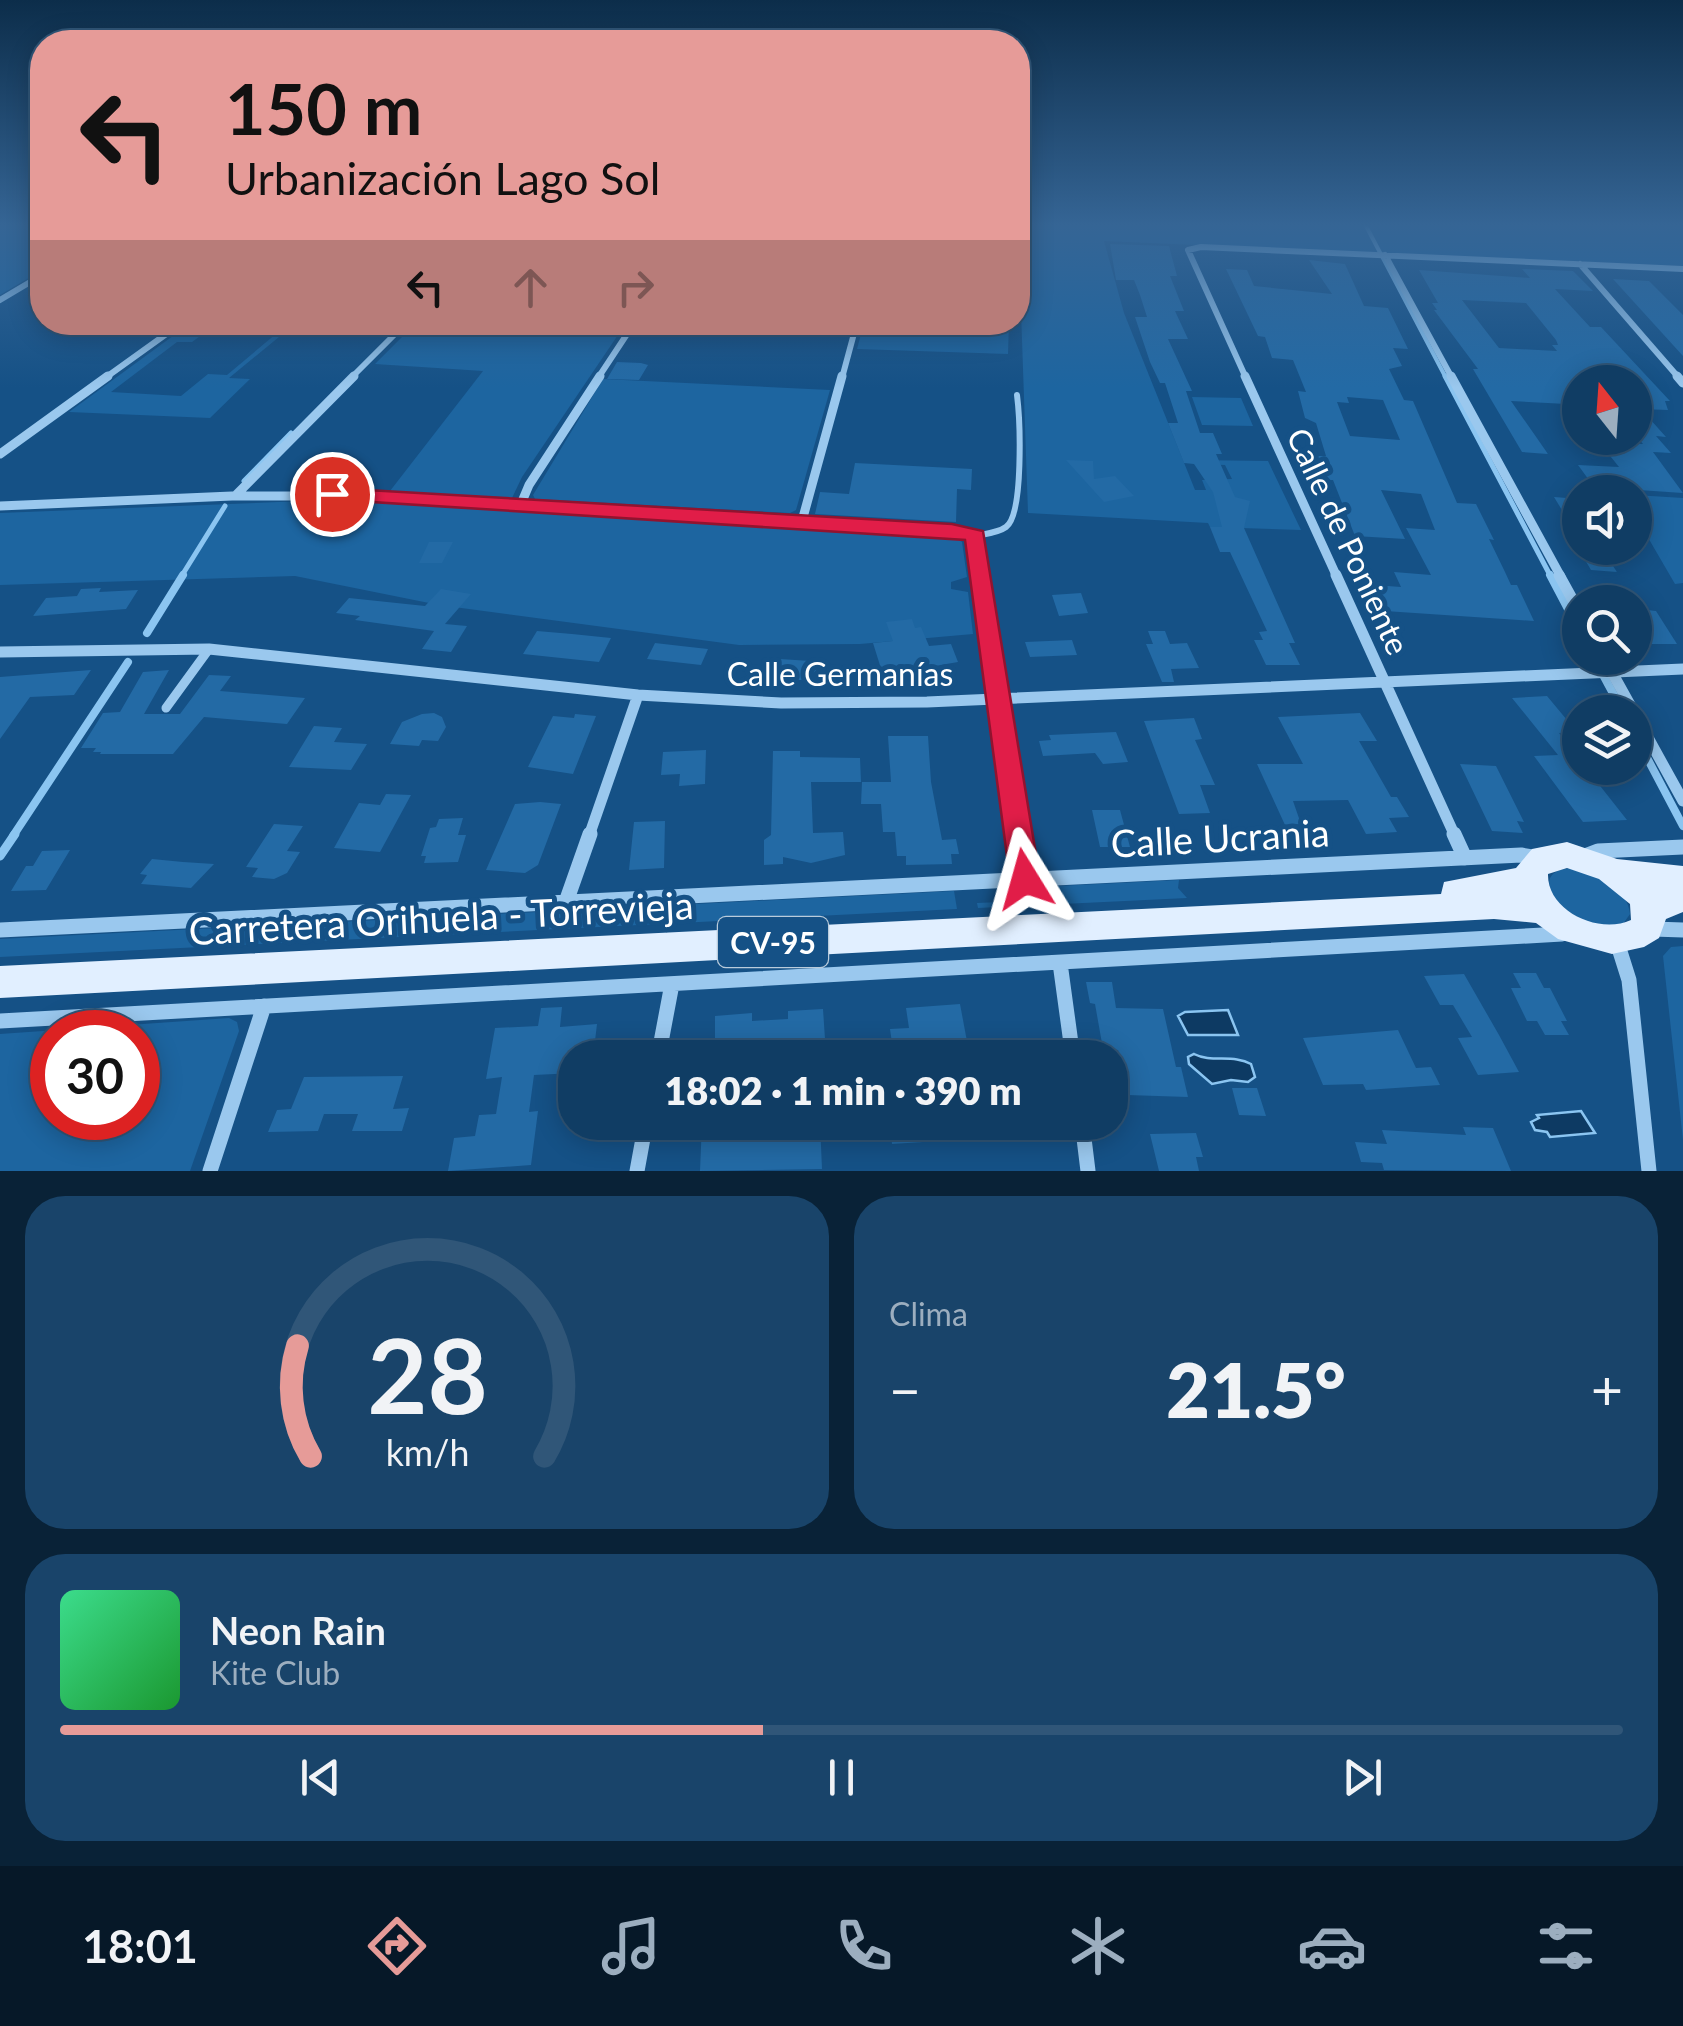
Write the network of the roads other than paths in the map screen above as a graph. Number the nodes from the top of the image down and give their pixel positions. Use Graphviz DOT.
graph roads {
  1 [pos="1201,279"];
  2 [pos="1398,279"];
  3 [pos="1593,279"];
  4 [pos="30,283"];
  5 [pos="0,300"];
  6 [pos="166,335"];
  7 [pos="394,335"];
  8 [pos="627,335"];
  9 [pos="854,335"];
  10 [pos="1683,383"];
  11 [pos="1016,394"];
  12 [pos="0,454"];
  13 [pos="234,496"];
  14 [pos="521,504"];
  15 [pos="0,506"];
  16 [pos="802,521"];
  17 [pos="975,536"];
  18 [pos="1565,585"];
  19 [pos="208,649"];
  20 [pos="0,652"];
  21 [pos="1683,669"];
  22 [pos="1652,670"];
  23 [pos="1562,674"];
  24 [pos="1386,682"];
  25 [pos="638,695"];
  26 [pos="999,699"];
  27 [pos="166,708"];
  28 [pos="1652,744"];
  29 [pos="1683,800"];
  30 [pos="1683,847"];
  31 [pos="1465,858"];
  32 [pos="1597,864"];
  33 [pos="1536,868"];
  34 [pos="1025,879"];
  35 [pos="1683,879"];
  36 [pos="1683,897"];
  37 [pos="566,902"];
  38 [pos="1546,910"];
  39 [pos="1638,927"];
  40 [pos="0,930"];
  41 [pos="1683,930"];
  42 [pos="1576,932"];
  43 [pos="1060,963"];
  44 [pos="0,964"];
  45 [pos="0,982"];
  46 [pos="672,984"];
  47 [pos="264,1006"];
  48 [pos="0,1021"];
  49 [pos="661,1040"];
  50 [pos="1071,1040"];
  51 [pos="643,1140"];
  52 [pos="1084,1140"];
  53 [pos="210,1171"];
  54 [pos="638,1171"];
  55 [pos="1088,1171"];
  56 [pos="1649,1171"];
  1 -- 24 [label="street, Calle de Poniente"];
  2 -- 18 [label="street"];
  3 -- 10 [label="street"];
  4 -- 5 [label="street"];
  6 -- 12 [label="street"];
  7 -- 13 [label="street"];
  8 -- 14 [label="street"];
  9 -- 16 [label="street"];
  11 -- 17 [label="lane"];
  13 -- 14 [label="street"];
  13 -- 15 [label="street"];
  14 -- 16 [label="street"];
  16 -- 17 [label="street"];
  17 -- 26 [label="street"];
  19 -- 20 [label="street, Calle Germanías"];
  19 -- 25 [label="street, Calle Germanías"];
  19 -- 27 [label="lane"];
  21 -- 22 [label="street, Calle Germanías"];
  23 -- 24 [label="street, Calle Germanías"];
  24 -- 26 [label="street, Calle Germanías"];
  24 -- 31 [label="street, Calle de Poniente"];
  25 -- 26 [label="street, Calle Germanías"];
  25 -- 37 [label="street"];
  26 -- 34 [label="street"];
  28 -- 29 [label="street"];
  30 -- 32 [label="street"];
  31 -- 33 [label="street, Calle Ucrania"];
  31 -- 34 [label="street, Calle Ucrania"];
  32 -- 33 [label="main road, CV-95"];
  32 -- 35 [label="main road, CV-95"];
  32 -- 39 [label="main road"];
  33 -- 38 [label="main road"];
  33 -- 44 [label="main road, Carretera Orihuela - Torrevieja / CV-95"];
  34 -- 37 [label="street, Calle Ucrania"];
  36 -- 39 [label="main road"];
  37 -- 40 [label="street, Calle Ucrania"];
  38 -- 42 [label="main road"];
  38 -- 45 [label="main road, Carretera Orihuela - Torrevieja / CV-95"];
  39 -- 41 [label="street"];
  39 -- 42 [label="main road"];
  39 -- 56 [label="street"];
  42 -- 43 [label="street"];
  43 -- 46 [label="street"];
  43 -- 50 [label="street"];
  46 -- 47 [label="street"];
  46 -- 49 [label="street"];
  47 -- 48 [label="street"];
  47 -- 53 [label="street"];
  51 -- 54 [label="street"];
  52 -- 55 [label="street"];
}
